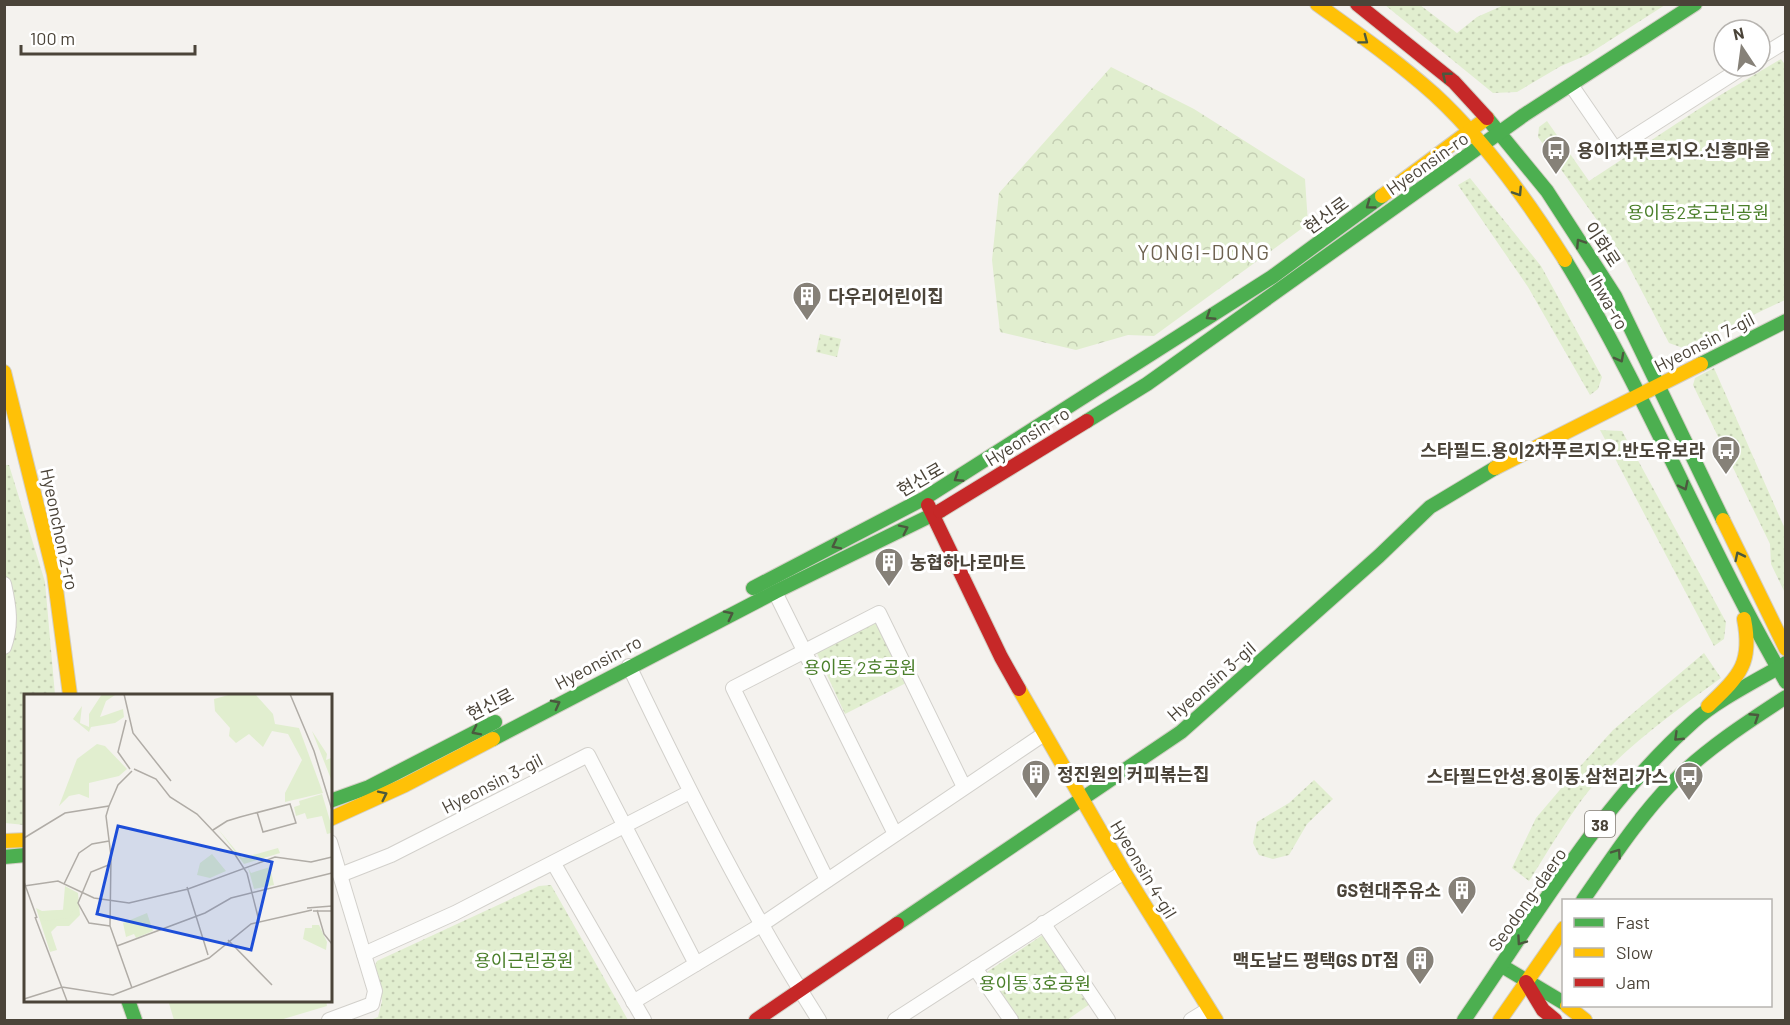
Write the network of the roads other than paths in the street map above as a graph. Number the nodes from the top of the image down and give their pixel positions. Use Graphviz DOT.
graph roads {
  1 [pos="1317,4"];
  2 [pos="1356,4"];
  3 [pos="1695,4"];
  4 [pos="1785,41"];
  5 [pos="1772,49"];
  6 [pos="1726,78"];
  7 [pos="1571,86"];
  8 [pos="1487,118"];
  9 [pos="1500,132"];
  10 [pos="1468,133"];
  11 [pos="1480,147"];
  12 [pos="1785,321"];
  13 [pos="4,372"];
  14 [pos="1657,387"];
  15 [pos="1640,396"];
  16 [pos="19,432"];
  17 [pos="4,435"];
  18 [pos="925,498"];
  19 [pos="933,515"];
  20 [pos="4,584"];
  21 [pos="775,592"];
  22 [pos="1738,596"];
  23 [pos="1764,609"];
  24 [pos="1785,632"];
  25 [pos="4,647"];
  26 [pos="1785,649"];
  27 [pos="803,652"];
  28 [pos="1781,665"];
  29 [pos="629,666"];
  30 [pos="1785,682"];
  31 [pos="558,689"];
  32 [pos="69,694"];
  33 [pos="1785,697"];
  34 [pos="506,716"];
  35 [pos="1695,720"];
  36 [pos="1044,734"];
  37 [pos="964,787"];
  38 [pos="690,792"];
  39 [pos="332,800"];
  40 [pos="1083,800"];
  41 [pos="332,818"];
  42 [pos="624,825"];
  43 [pos="895,834"];
  44 [pos="24,840"];
  45 [pos="4,841"];
  46 [pos="332,849"];
  47 [pos="24,855"];
  48 [pos="4,856"];
  49 [pos="554,864"];
  50 [pos="1124,872"];
  51 [pos="340,875"];
  52 [pos="827,880"];
  53 [pos="1584,899"];
  54 [pos="1043,923"];
  55 [pos="761,926"];
  56 [pos="1562,929"];
  57 [pos="364,954"];
  58 [pos="696,964"];
  59 [pos="1503,966"];
  60 [pos="975,968"];
  61 [pos="1526,982"];
  62 [pos="800,991"];
  63 [pos="129,1001"];
  64 [pos="1562,1001"];
  65 [pos="633,1002"];
  66 [pos="1569,1007"];
  67 [pos="914,1015"];
  68 [pos="1213,1015"];
  69 [pos="135,1020"];
  70 [pos="329,1020"];
  71 [pos="644,1020"];
  72 [pos="756,1020"];
  73 [pos="819,1020"];
  74 [pos="895,1020"];
  75 [pos="1011,1020"];
  76 [pos="1108,1020"];
  77 [pos="1191,1020"];
  78 [pos="1464,1020"];
  79 [pos="1500,1020"];
  80 [pos="1555,1020"];
  81 [pos="1585,1020"];
  1 -- 10 [label="street, Ihwa-ro, one-way"];
  8 -- 2 [label="street, 이화로, one-way"];
  3 -- 7 [label="street, Hyeonsin-ro"];
  4 -- 5 [label="street"];
  6 -- 7 [label="street"];
  7 -- 9 [label="street, Hyeonsin-ro"];
  8 -- 9 [label="street, 이화로"];
  8 -- 10 [label="street, 현신로"];
  9 -- 11 [label="street, Hyeonsin-ro"];
  14 -- 9 [label="street, 이화로, one-way"];
  10 -- 11 [label="street, Ihwa-ro"];
  10 -- 18 [label="street, 현신로, one-way"];
  11 -- 15 [label="street, Ihwa-ro, one-way"];
  11 -- 19 [label="street, Hyeonsin-ro"];
  12 -- 14 [label="street, Hyeonsin 7-gil"];
  13 -- 16 [label="street, Hyeonchon 2-ro"];
  14 -- 15 [label="street, Hyeonsin 7-gil"];
  23 -- 14 [label="street, 이화로, one-way"];
  15 -- 22 [label="street, Ihwa-ro, one-way"];
  15 -- 40 [label="street, Hyeonsin 3-gil"];
  16 -- 17 [label="street"];
  16 -- 32 [label="street, Hyeonchon 2-ro"];
  18 -- 19 [label="street, Hyeonsin 4-gil"];
  18 -- 31 [label="street, 현신로, one-way"];
  21 -- 19 [label="street, Hyeonsin-ro, one-way"];
  19 -- 36 [label="street, Hyeonsin 4-gil"];
  20 -- 25 [label="street"];
  21 -- 27 [label="street"];
  29 -- 21 [label="street, Hyeonsin-ro, one-way"];
  22 -- 28 [label="street, Ihwa-ro"];
  22 -- 35 [label="street"];
  23 -- 24 [label="street"];
  23 -- 26 [label="street"];
  27 -- 37 [label="street"];
  27 -- 43 [label="street"];
  27 -- 52 [label="street"];
  28 -- 30 [label="street, Ihwa-ro"];
  28 -- 35 [label="street, Seodong-daero / 38"];
  29 -- 38 [label="street"];
  41 -- 29 [label="street, Hyeonsin-ro, one-way"];
  53 -- 33 [label="street, 38, one-way"];
  34 -- 39 [label="street, 현신로, one-way"];
  35 -- 59 [label="street, Seodong-daero / 38, one-way"];
  36 -- 37 [label="street"];
  36 -- 40 [label="street, Hyeonsin 4-gil"];
  37 -- 43 [label="street"];
  38 -- 42 [label="street"];
  38 -- 55 [label="street"];
  40 -- 50 [label="street, Hyeonsin 4-gil"];
  40 -- 62 [label="street, Hyeonsin 3-gil"];
  42 -- 49 [label="street"];
  42 -- 51 [label="street, Hyeonsin 3-gil"];
  42 -- 58 [label="street, Hyeonsin 3-gil"];
  43 -- 52 [label="street"];
  44 -- 45 [label="street"];
  46 -- 51 [label="street"];
  47 -- 48 [label="street"];
  49 -- 57 [label="street"];
  49 -- 65 [label="street"];
  50 -- 54 [label="street"];
  50 -- 68 [label="street, Hyeonsin 4-gil"];
  51 -- 57 [label="street"];
  52 -- 55 [label="street"];
  54 -- 60 [label="street"];
  54 -- 76 [label="street"];
  55 -- 58 [label="street"];
  55 -- 62 [label="street"];
  56 -- 61 [label="street"];
  57 -- 70 [label="street"];
  58 -- 65 [label="street"];
  59 -- 61 [label="street"];
  59 -- 78 [label="street, Seodong-daero / 38"];
  60 -- 67 [label="street"];
  60 -- 75 [label="street"];
  61 -- 64 [label="street"];
  61 -- 79 [label="street"];
  61 -- 80 [label="street"];
  62 -- 72 [label="street, Hyeonsin 3-gil"];
  62 -- 73 [label="street"];
  63 -- 69 [label="street"];
  65 -- 71 [label="street"];
  66 -- 81 [label="street"];
  67 -- 74 [label="street"];
  68 -- 77 [label="street"];
}
